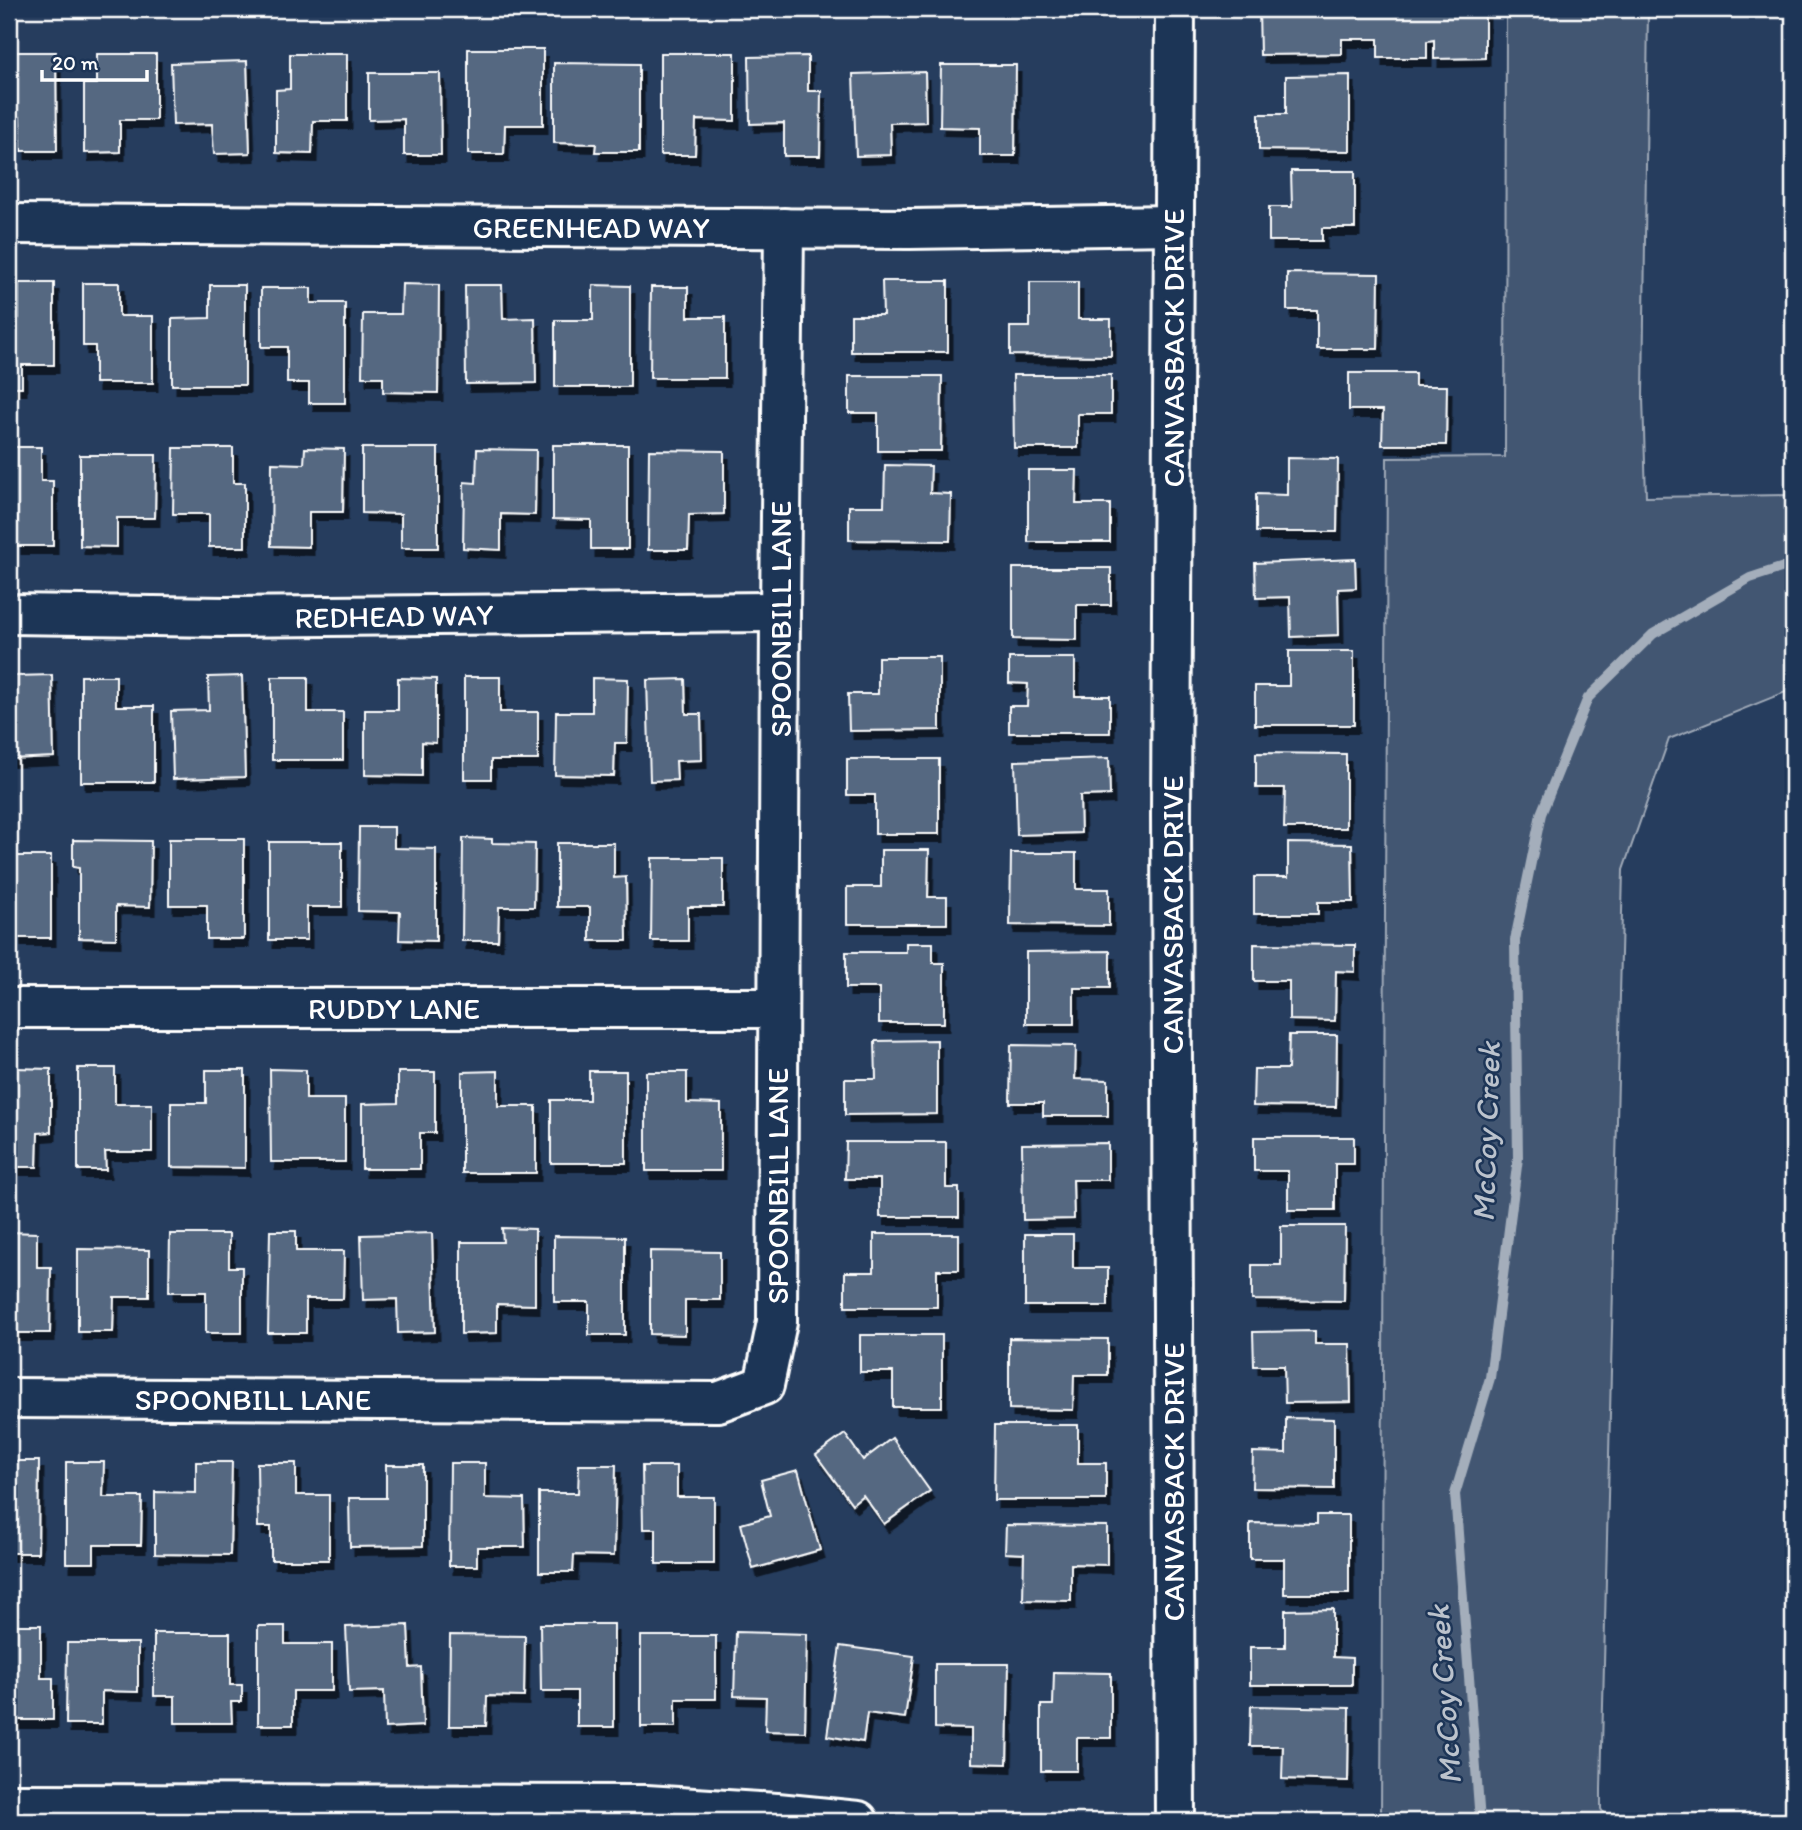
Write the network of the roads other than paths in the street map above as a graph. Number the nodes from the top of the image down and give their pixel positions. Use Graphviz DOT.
graph roads {
  1 [pos="1175,9"];
  2 [pos="9,224"];
  3 [pos="1174,225"];
  4 [pos="785,228"];
  5 [pos="780,612"];
  6 [pos="9,614"];
  7 [pos="9,1008"];
  8 [pos="778,1008"];
  9 [pos="9,1398"];
  10 [pos="9,1804"];
  11 [pos="777,1817"];
  12 [pos="858,1821"];
  13 [pos="1175,1821"];
  1 -- 3 [label="street, CANVASBACK DRIVE"];
  2 -- 4 [label="street, GREENHEAD WAY"];
  3 -- 4 [label="street, GREENHEAD WAY"];
  3 -- 13 [label="street, CANVASBACK DRIVE"];
  4 -- 5 [label="street, SPOONBILL LANE"];
  5 -- 6 [label="street, REDHEAD WAY"];
  5 -- 8 [label="street, SPOONBILL LANE"];
  7 -- 8 [label="street, RUDDY LANE"];
  8 -- 9 [label="street, SPOONBILL LANE"];
  10 -- 11 [label="street"];
  11 -- 12 [label="street"];
}
